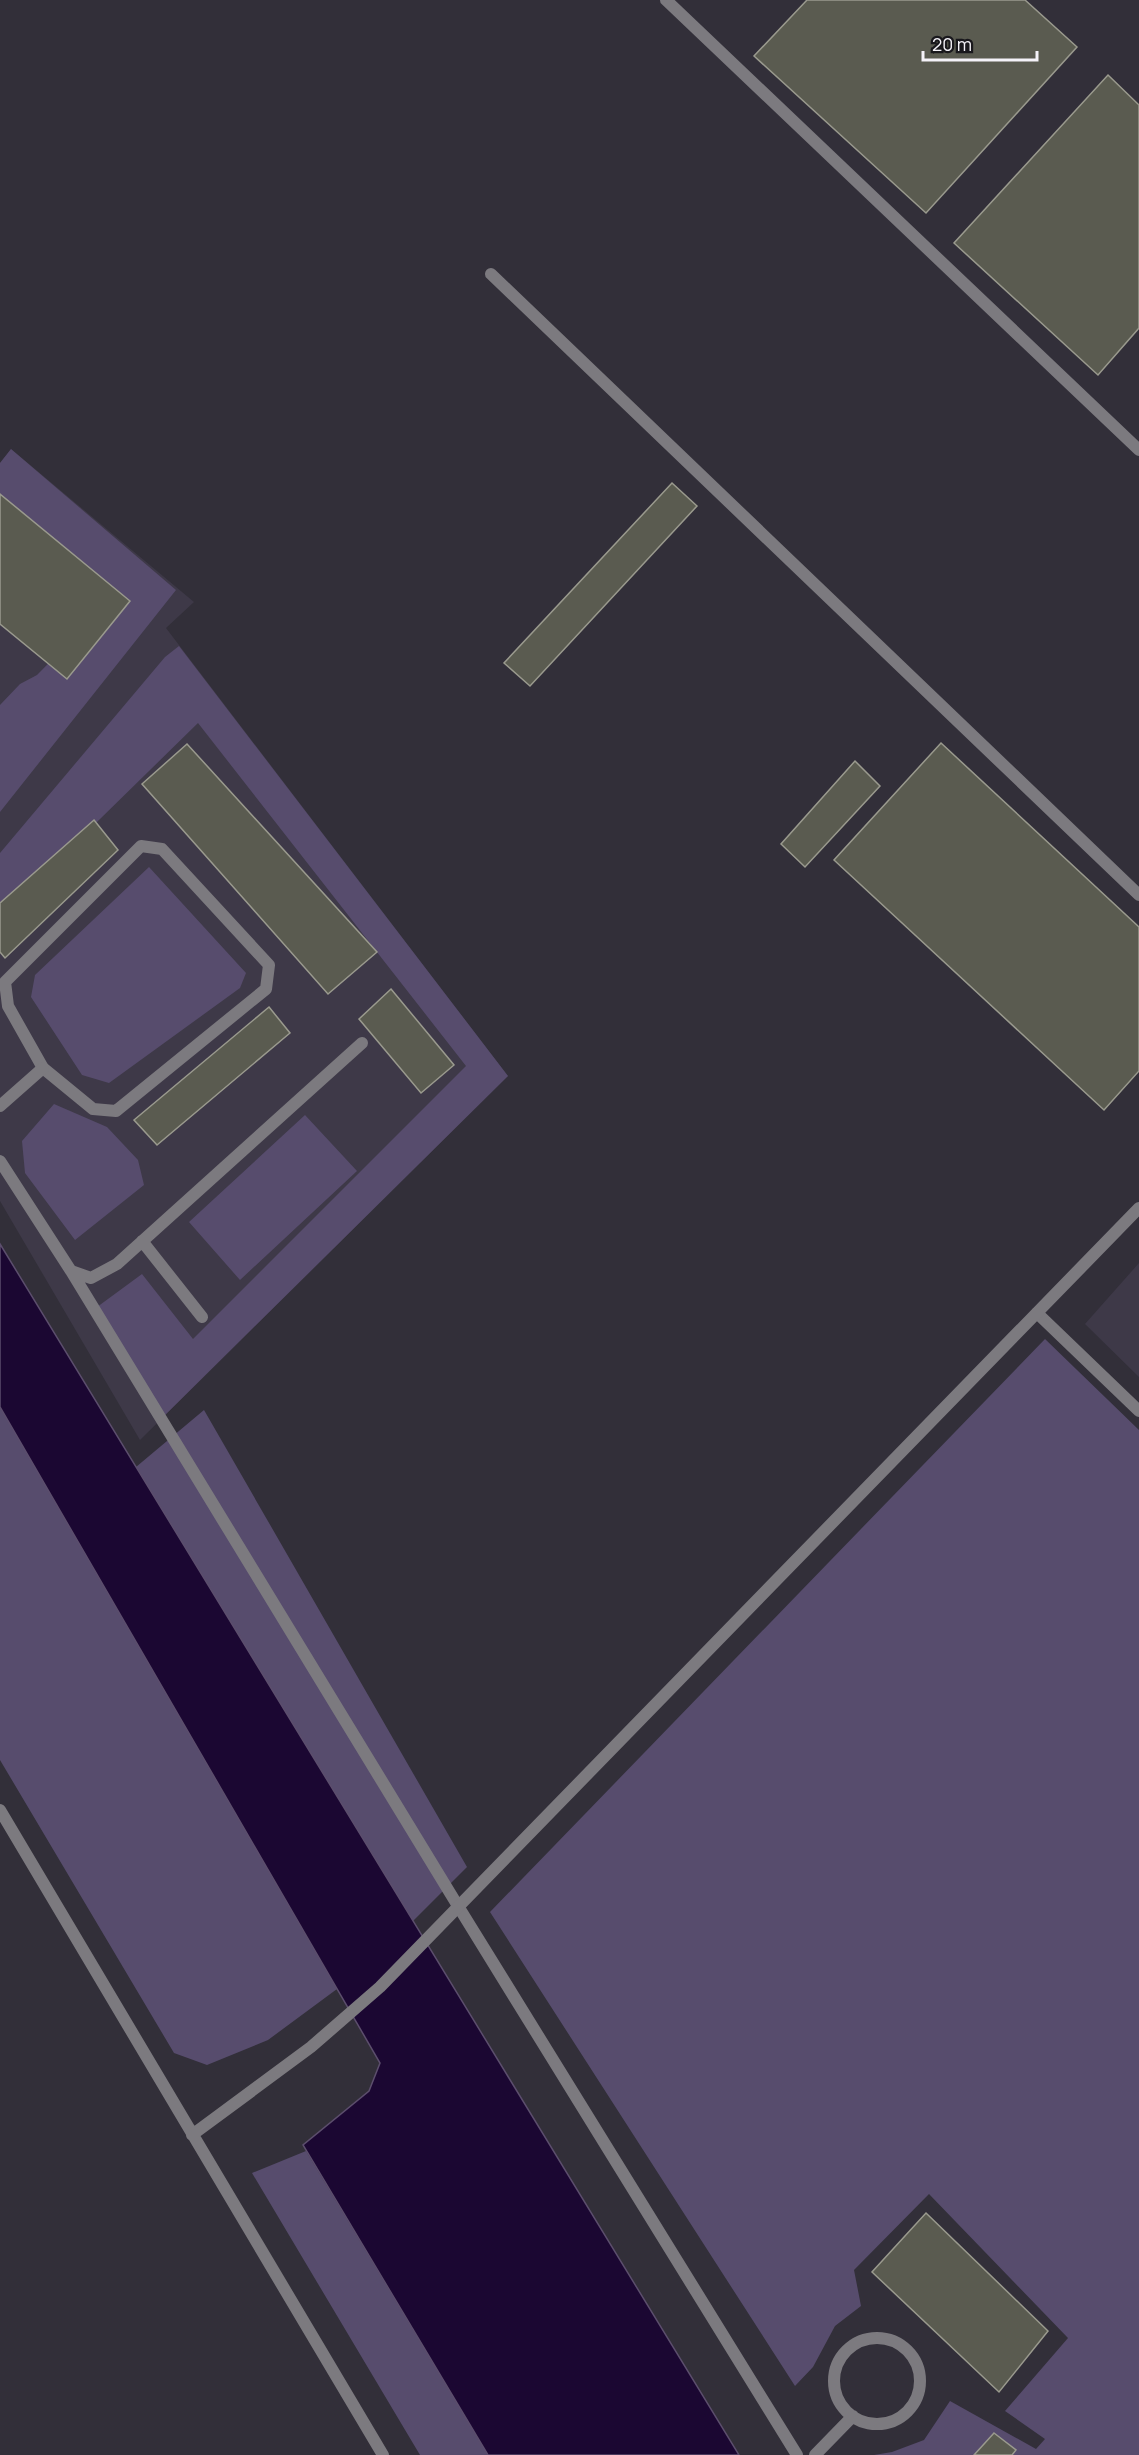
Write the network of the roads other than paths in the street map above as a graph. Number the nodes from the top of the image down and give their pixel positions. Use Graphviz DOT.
graph roads {
  1 [pos="666,0"];
  2 [pos="491,274"];
  3 [pos="1139,450"];
  4 [pos="1139,895"];
  5 [pos="362,1043"];
  6 [pos="44,1068"];
  7 [pos="0,1106"];
  8 [pos="0,1161"];
  9 [pos="1139,1208"];
  10 [pos="142,1241"];
  11 [pos="71,1271"];
  12 [pos="1037,1313"];
  13 [pos="202,1317"];
  14 [pos="1139,1411"];
  15 [pos="0,1810"];
  16 [pos="458,1906"];
  17 [pos="192,2134"];
  18 [pos="853,2416"];
  19 [pos="383,2455"];
  20 [pos="797,2455"];
  21 [pos="815,2455"];
  1 -- 3 [label="street"];
  2 -- 4 [label="street"];
  5 -- 10 [label="street"];
  6 -- 6 [label="street"];
  6 -- 7 [label="street"];
  8 -- 11 [label="street"];
  9 -- 12 [label="street"];
  10 -- 11 [label="street"];
  10 -- 13 [label="street"];
  11 -- 16 [label="street"];
  12 -- 14 [label="street"];
  12 -- 16 [label="street"];
  15 -- 17 [label="street"];
  16 -- 17 [label="street"];
  16 -- 20 [label="street"];
  17 -- 19 [label="street"];
  18 -- 18 [label="street"];
  18 -- 21 [label="street"];
}
